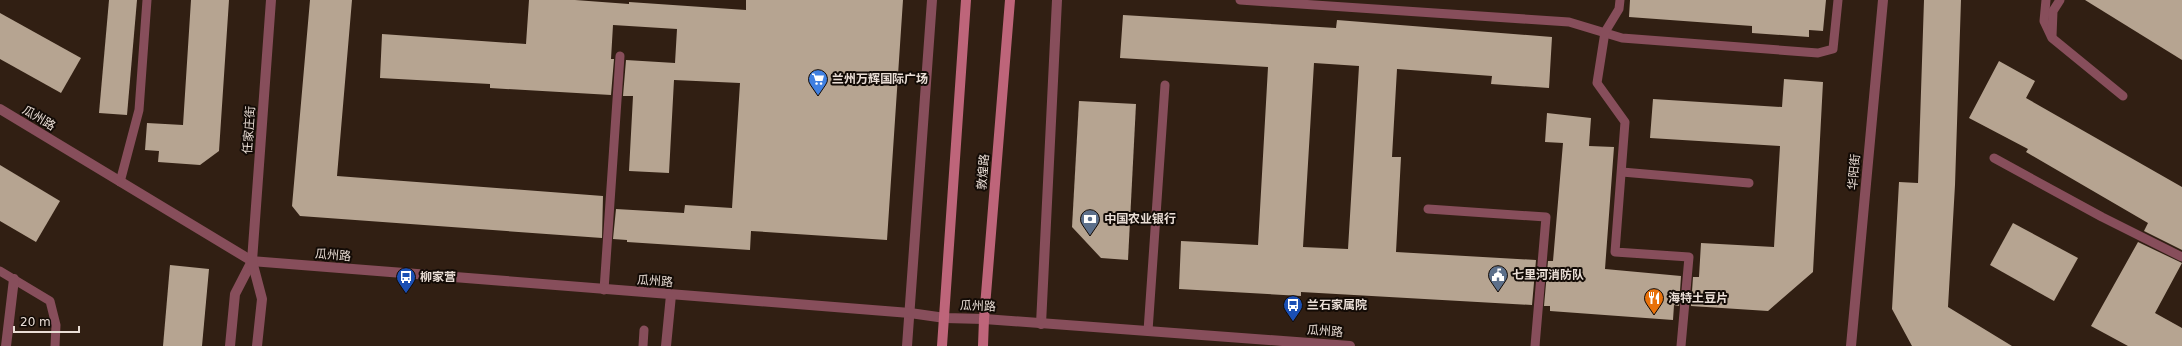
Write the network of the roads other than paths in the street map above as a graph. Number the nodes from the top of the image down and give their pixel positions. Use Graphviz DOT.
graph roads {
  1 [pos="146,0"];
  2 [pos="271,0"];
  3 [pos="932,0"];
  4 [pos="966,0"];
  5 [pos="1010,0"];
  6 [pos="1057,0"];
  7 [pos="1240,0"];
  8 [pos="1620,0"];
  9 [pos="1838,0"];
  10 [pos="1883,0"];
  11 [pos="2046,0"];
  12 [pos="2060,0"];
  13 [pos="1605,32"];
  14 [pos="2052,38"];
  15 [pos="620,56"];
  16 [pos="1166,85"];
  17 [pos="2123,96"];
  18 [pos="0,109"];
  19 [pos="1994,158"];
  20 [pos="1622,172"];
  21 [pos="120,182"];
  22 [pos="1750,183"];
  23 [pos="1428,209"];
  24 [pos="2182,257"];
  25 [pos="252,261"];
  26 [pos="0,271"];
  27 [pos="14,279"];
  28 [pos="604,290"];
  29 [pos="671,295"];
  30 [pos="910,313"];
  31 [pos="945,318"];
  32 [pos="984,319"];
  33 [pos="1041,324"];
  34 [pos="644,330"];
  35 [pos="1148,331"];
  36 [pos="6,346"];
  37 [pos="54,346"];
  38 [pos="230,346"];
  39 [pos="257,346"];
  40 [pos="643,346"];
  41 [pos="666,346"];
  42 [pos="908,346"];
  43 [pos="942,346"];
  44 [pos="983,346"];
  45 [pos="1350,346"];
  46 [pos="1535,346"];
  47 [pos="1681,346"];
  48 [pos="1851,346"];
  1 -- 21 [label="lane"];
  2 -- 25 [label="street, 任家庄街"];
  3 -- 30 [label="street"];
  4 -- 31 [label="main road"];
  5 -- 32 [label="main road, 敦煌路"];
  6 -- 33 [label="street"];
  7 -- 13 [label="lane"];
  8 -- 13 [label="lane"];
  9 -- 13 [label="lane"];
  10 -- 48 [label="street, 华阳街"];
  11 -- 14 [label="lane"];
  12 -- 14 [label="lane"];
  13 -- 20 [label="lane"];
  14 -- 17 [label="lane"];
  15 -- 28 [label="lane"];
  16 -- 35 [label="lane"];
  18 -- 21 [label="street, 瓜州路"];
  19 -- 24 [label="lane"];
  20 -- 22 [label="lane"];
  20 -- 47 [label="lane"];
  21 -- 25 [label="street, 瓜州路"];
  23 -- 46 [label="lane"];
  25 -- 28 [label="street, 瓜州路"];
  25 -- 38 [label="street"];
  25 -- 39 [label="street"];
  26 -- 27 [label="lane"];
  27 -- 36 [label="street"];
  27 -- 37 [label="lane"];
  28 -- 29 [label="street, 瓜州路"];
  29 -- 30 [label="street, 瓜州路"];
  29 -- 41 [label="street"];
  30 -- 31 [label="street, 瓜州路"];
  30 -- 42 [label="street"];
  31 -- 32 [label="street, 瓜州路"];
  31 -- 43 [label="main road"];
  32 -- 33 [label="street, 瓜州路"];
  32 -- 44 [label="main road, 敦煌路"];
  33 -- 35 [label="street, 瓜州路"];
  34 -- 40 [label="lane"];
  35 -- 45 [label="street, 瓜州路"];
}
